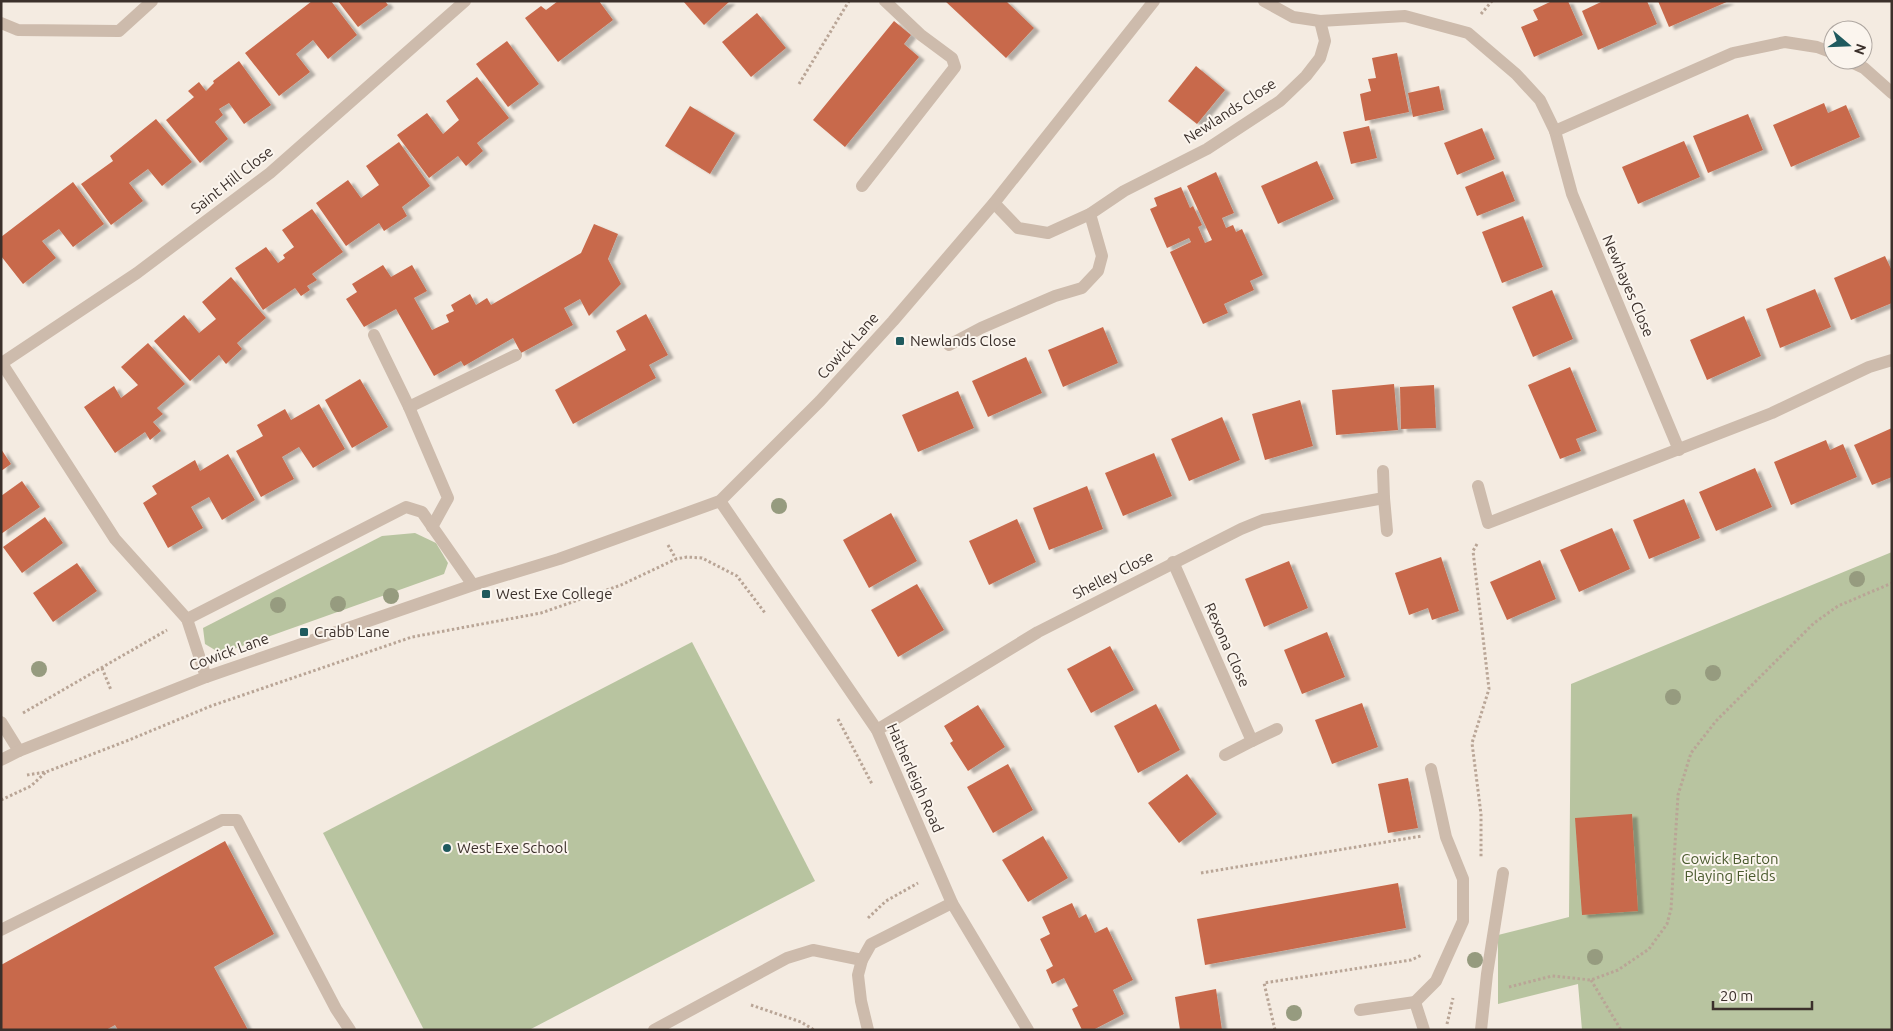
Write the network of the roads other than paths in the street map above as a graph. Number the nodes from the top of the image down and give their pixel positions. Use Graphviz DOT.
graph roads {
  1 [pos="152,1"];
  2 [pos="465,1"];
  3 [pos="886,1"];
  4 [pos="1154,1"];
  5 [pos="1264,1"];
  6 [pos="1320,21"];
  7 [pos="1,23"];
  8 [pos="1823,50"];
  9 [pos="1866,70"];
  10 [pos="1892,93"];
  11 [pos="1555,131"];
  12 [pos="862,186"];
  13 [pos="994,203"];
  14 [pos="1090,214"];
  15 [pos="374,336"];
  16 [pos="949,345"];
  17 [pos="516,355"];
  18 [pos="1892,360"];
  19 [pos="1,362"];
  20 [pos="409,406"];
  21 [pos="1679,450"];
  22 [pos="1383,471"];
  23 [pos="1478,486"];
  24 [pos="1384,498"];
  25 [pos="720,501"];
  26 [pos="432,527"];
  27 [pos="1387,531"];
  28 [pos="1172,562"];
  29 [pos="473,585"];
  30 [pos="186,619"];
  31 [pos="206,677"];
  32 [pos="2,724"];
  33 [pos="1277,729"];
  34 [pos="877,730"];
  35 [pos="1252,740"];
  36 [pos="19,751"];
  37 [pos="1225,755"];
  38 [pos="1,760"];
  39 [pos="1431,770"];
  40 [pos="1502,874"];
  41 [pos="952,903"];
  42 [pos="1,930"];
  43 [pos="862,960"];
  44 [pos="1415,1002"];
  45 [pos="1360,1010"];
  46 [pos="350,1030"];
  47 [pos="654,1030"];
  48 [pos="868,1030"];
  49 [pos="1028,1030"];
  50 [pos="1424,1030"];
  51 [pos="1481,1030"];
  1 -- 7 [label="street"];
  2 -- 19 [label="street, Saint Hill Close"];
  3 -- 12 [label="street"];
  4 -- 13 [label="street, Cowick Lane"];
  5 -- 6 [label="street, Newhayes Close"];
  6 -- 11 [label="street, Newhayes Close"];
  6 -- 14 [label="street, Newlands Close"];
  8 -- 11 [label="street"];
  9 -- 10 [label="street"];
  11 -- 21 [label="street, Newhayes Close"];
  13 -- 14 [label="street, Newlands Close"];
  13 -- 25 [label="street, Cowick Lane"];
  14 -- 16 [label="street"];
  15 -- 20 [label="street"];
  17 -- 20 [label="street"];
  18 -- 21 [label="street"];
  19 -- 30 [label="street"];
  20 -- 26 [label="street"];
  21 -- 23 [label="street"];
  22 -- 24 [label="street"];
  24 -- 27 [label="street"];
  24 -- 28 [label="street, Shelley Close"];
  25 -- 29 [label="street, Cowick Lane"];
  25 -- 34 [label="street, Hatherleigh Road"];
  26 -- 29 [label="street"];
  26 -- 30 [label="street"];
  28 -- 34 [label="street, Shelley Close"];
  28 -- 35 [label="street, Rexona Close"];
  29 -- 31 [label="street, Cowick Lane"];
  30 -- 31 [label="street"];
  31 -- 36 [label="street, Cowick Lane"];
  32 -- 36 [label="street"];
  33 -- 35 [label="street"];
  34 -- 41 [label="street, Hatherleigh Road"];
  35 -- 37 [label="street"];
  36 -- 38 [label="street, Cowick Lane"];
  39 -- 44 [label="street"];
  40 -- 51 [label="street"];
  41 -- 43 [label="street"];
  41 -- 49 [label="street, Hatherleigh Road"];
  42 -- 46 [label="street"];
  43 -- 47 [label="street"];
  43 -- 48 [label="street"];
  44 -- 45 [label="street"];
  44 -- 50 [label="street"];
}
